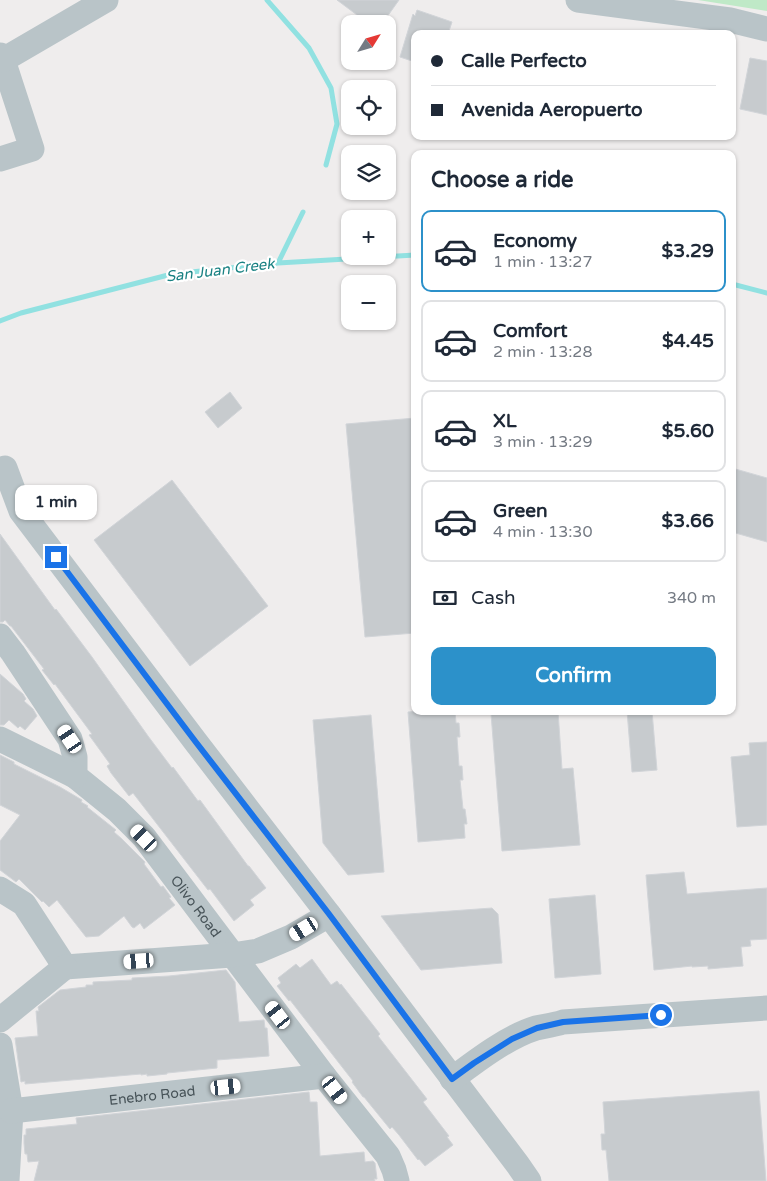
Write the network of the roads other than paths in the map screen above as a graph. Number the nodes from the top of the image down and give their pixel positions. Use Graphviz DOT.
graph roads {
  1 [pos="106,0"];
  2 [pos="578,0"];
  3 [pos="729,27"];
  4 [pos="767,29"];
  5 [pos="2,58"];
  6 [pos="0,159"];
  7 [pos="5,468"];
  8 [pos="0,636"];
  9 [pos="0,739"];
  10 [pos="75,776"];
  11 [pos="0,889"];
  12 [pos="329,914"];
  13 [pos="232,954"];
  14 [pos="65,967"];
  15 [pos="767,1008"];
  16 [pos="0,1020"];
  17 [pos="0,1045"];
  18 [pos="324,1076"];
  19 [pos="452,1079"];
  20 [pos="11,1111"];
  21 [pos="8,1181"];
  22 [pos="398,1181"];
  23 [pos="529,1181"];
  1 -- 5 [label="street"];
  2 -- 3 [label="street"];
  3 -- 4 [label="street"];
  5 -- 6 [label="street"];
  7 -- 12 [label="street"];
  8 -- 10 [label="street"];
  9 -- 10 [label="street, Olivo Road"];
  10 -- 13 [label="street, Olivo Road"];
  11 -- 14 [label="street"];
  12 -- 13 [label="street"];
  12 -- 19 [label="street"];
  13 -- 14 [label="street"];
  13 -- 18 [label="street, Olivo Road"];
  14 -- 16 [label="street"];
  15 -- 19 [label="street"];
  17 -- 20 [label="street"];
  18 -- 20 [label="street, Enebro Road"];
  18 -- 22 [label="street, Olivo Road"];
  19 -- 23 [label="street"];
  20 -- 21 [label="street"];
}
